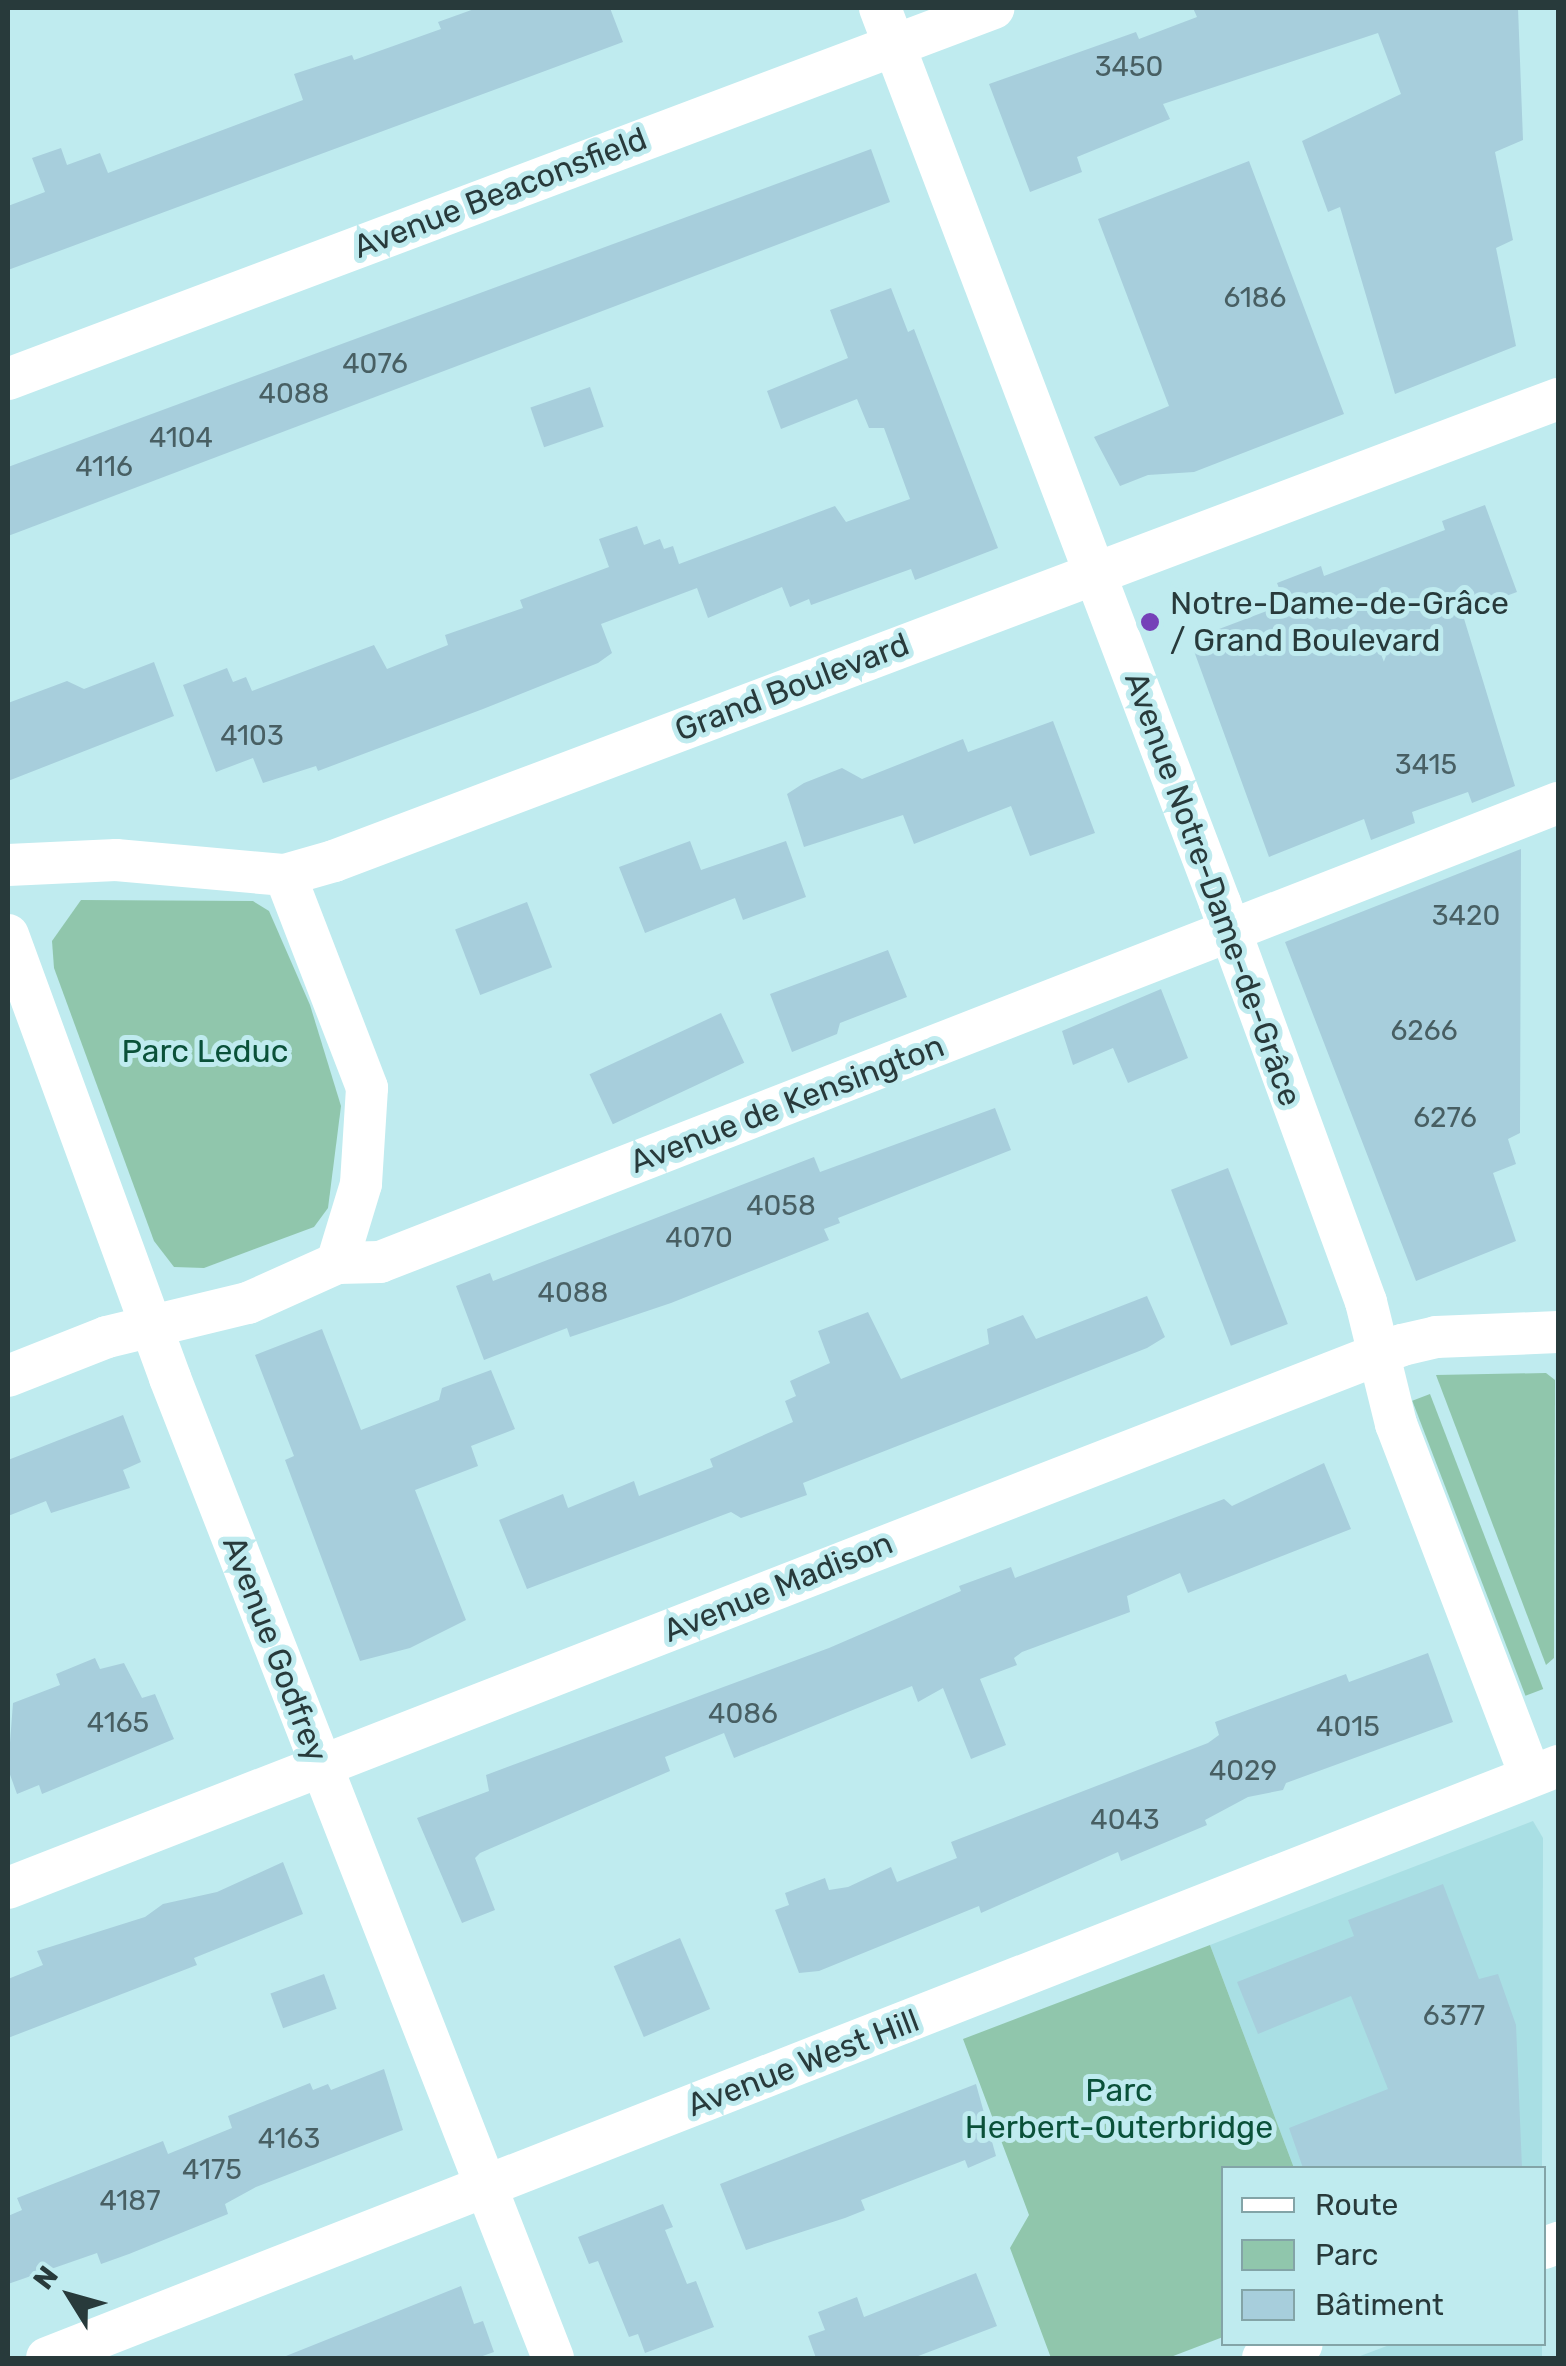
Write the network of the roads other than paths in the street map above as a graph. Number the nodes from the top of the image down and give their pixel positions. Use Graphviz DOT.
graph roads {
  1 [pos="994,8"];
  2 [pos="887,26"];
  3 [pos="8,379"];
  4 [pos="1558,399"];
  5 [pos="1094,572"];
  6 [pos="1558,803"];
  7 [pos="8,865"];
  8 [pos="286,875"];
  9 [pos="1230,931"];
  10 [pos="8,936"];
  11 [pos="337,1262"];
  12 [pos="150,1324"];
  13 [pos="1558,1332"];
  14 [pos="1378,1355"];
  15 [pos="8,1376"];
  16 [pos="320,1767"];
  17 [pos="1544,1770"];
  18 [pos="8,1888"];
  19 [pos="484,2186"];
  20 [pos="1297,2346"];
  21 [pos="48,2358"];
  22 [pos="554,2358"];
  23 [pos="1264,2358"];
  1 -- 2 [label="street, Avenue Beaconsfield"];
  2 -- 3 [label="street, Avenue Beaconsfield"];
  2 -- 5 [label="street, Avenue Notre-Dame-de-Grâce"];
  4 -- 5 [label="street, Grand Boulevard"];
  5 -- 8 [label="street, Grand Boulevard"];
  5 -- 9 [label="street, Avenue Notre-Dame-de-Grâce"];
  6 -- 9 [label="street, Avenue de Kensington"];
  7 -- 8 [label="street, Grand Boulevard"];
  8 -- 11 [label="street"];
  9 -- 11 [label="street, Avenue de Kensington"];
  9 -- 14 [label="street, Avenue Notre-Dame-de-Grâce"];
  10 -- 12 [label="street, Avenue Godfrey"];
  11 -- 12 [label="street, Avenue de Kensington"];
  12 -- 15 [label="street, Avenue de Kensington"];
  12 -- 16 [label="street, Avenue Godfrey"];
  13 -- 14 [label="street, Avenue Madison"];
  14 -- 16 [label="street, Avenue Madison"];
  14 -- 17 [label="street, Avenue Notre-Dame-de-Grâce"];
  16 -- 18 [label="street, Avenue Madison"];
  16 -- 19 [label="street, Avenue Godfrey"];
  17 -- 19 [label="street, Avenue West Hill"];
  19 -- 21 [label="street, Avenue West Hill"];
  19 -- 22 [label="street, Avenue Godfrey"];
  20 -- 23 [label="street"];
}
